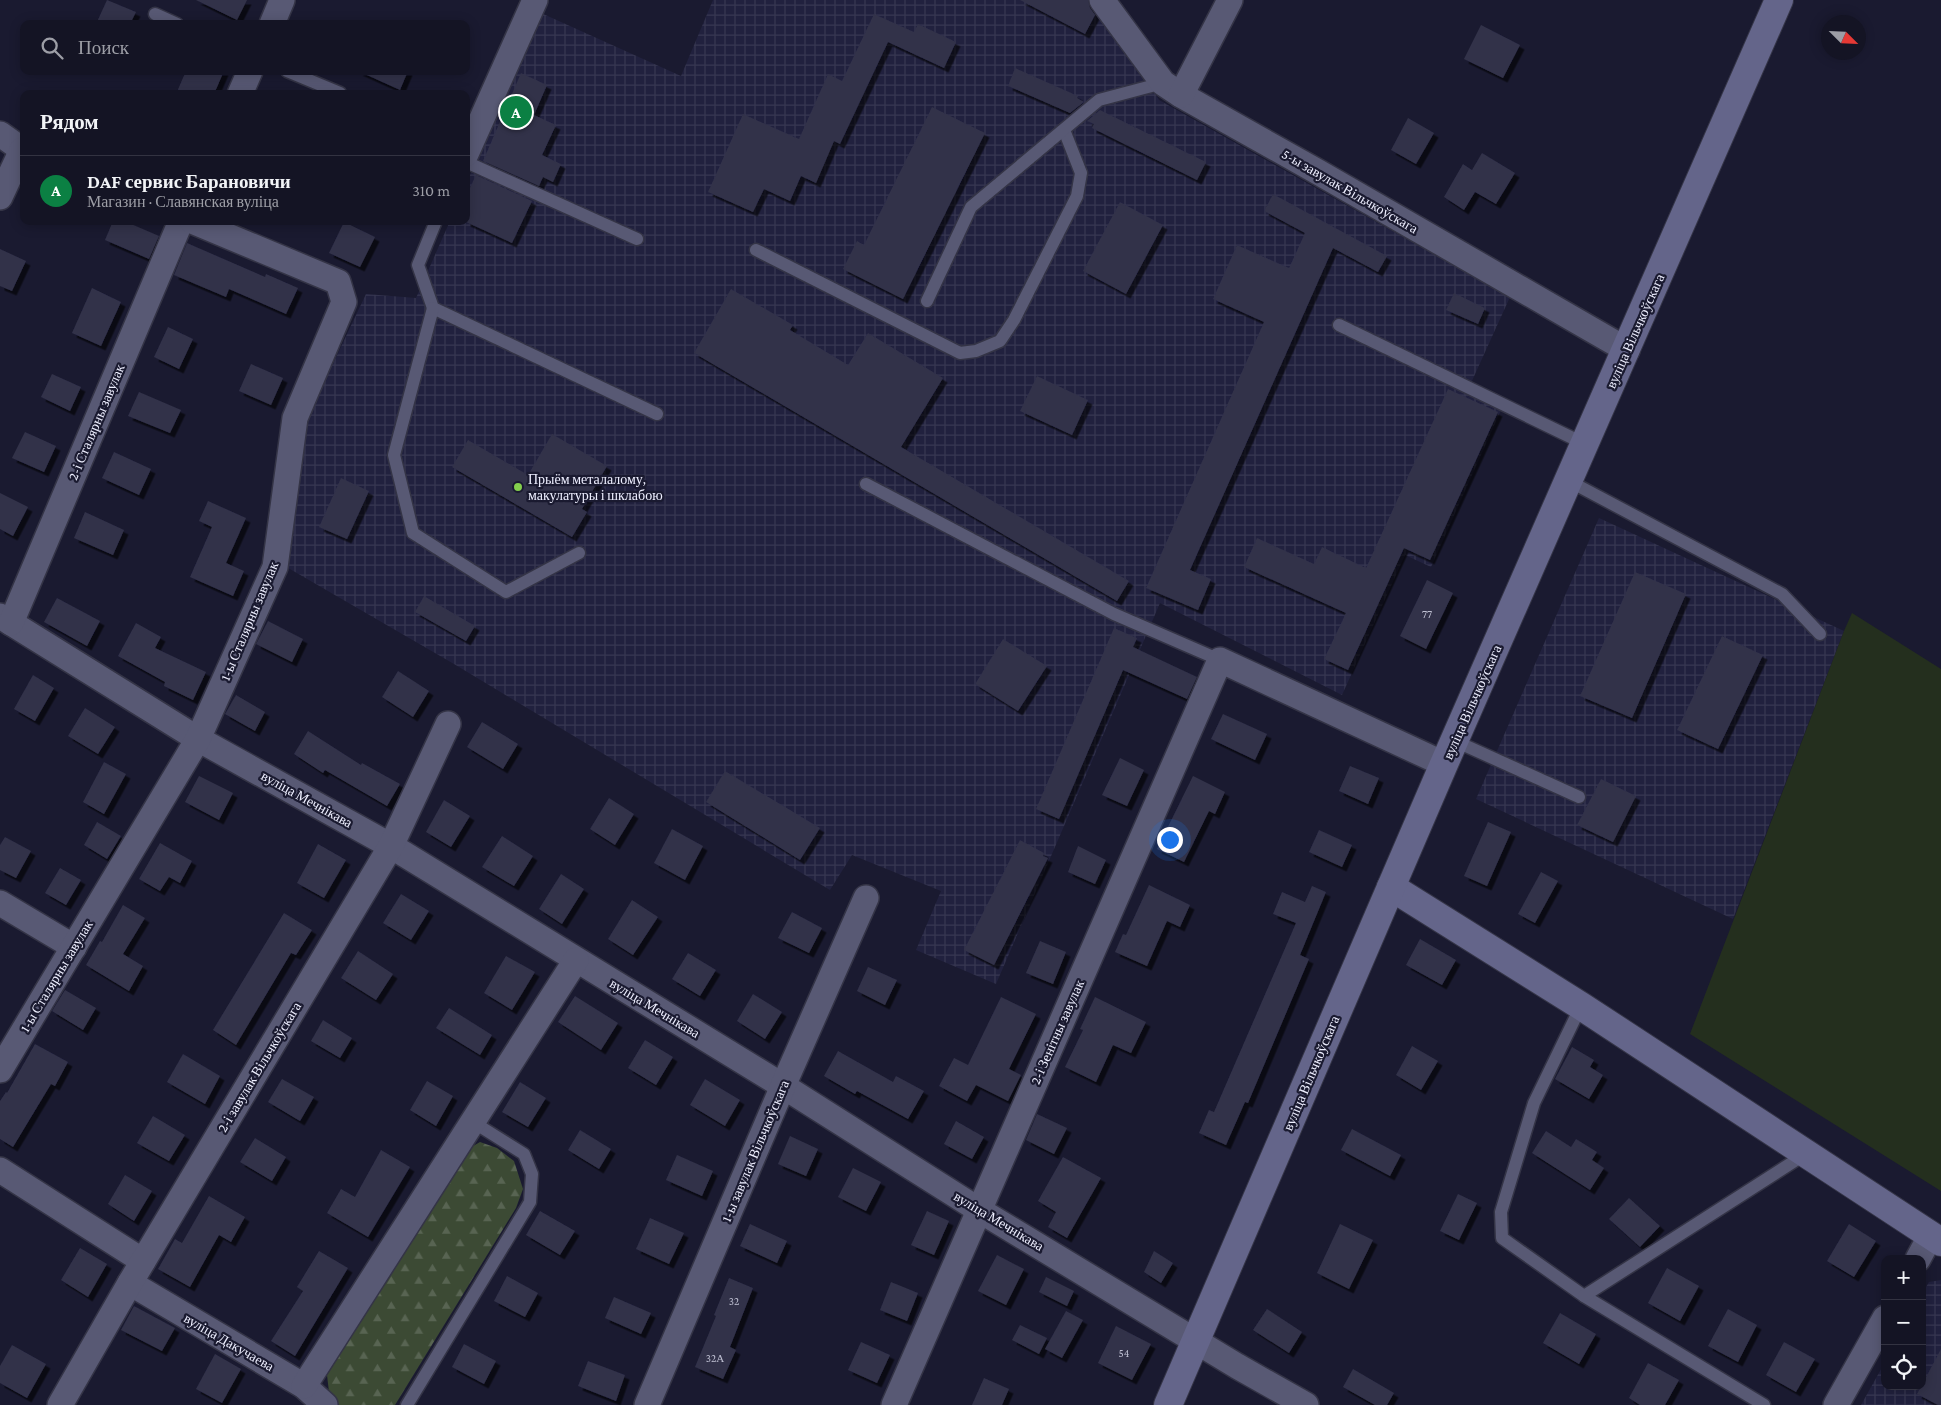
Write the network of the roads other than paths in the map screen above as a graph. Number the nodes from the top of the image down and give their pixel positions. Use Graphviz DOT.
graph roads {
  1 [pos="282,0"];
  2 [pos="536,0"];
  3 [pos="1102,0"];
  4 [pos="1230,0"];
  5 [pos="1779,0"];
  6 [pos="155,14"];
  7 [pos="168,20"];
  8 [pos="274,20"];
  9 [pos="248,75"];
  10 [pos="297,75"];
  11 [pos="1172,89"];
  12 [pos="242,90"];
  13 [pos="333,90"];
  14 [pos="1064,130"];
  15 [pos="0,134"];
  16 [pos="470,145"];
  17 [pos="20,149"];
  18 [pos="20,157"];
  19 [pos="470,164"];
  20 [pos="0,197"];
  21 [pos="179,225"];
  22 [pos="202,225"];
  23 [pos="434,225"];
  24 [pos="637,239"];
  25 [pos="756,250"];
  26 [pos="927,301"];
  27 [pos="433,308"];
  28 [pos="1339,325"];
  29 [pos="1627,350"];
  30 [pos="657,414"];
  31 [pos="1585,444"];
  32 [pos="1569,481"];
  33 [pos="866,484"];
  34 [pos="579,553"];
  35 [pos="6,619"];
  36 [pos="1820,634"];
  37 [pos="1220,660"];
  38 [pos="448,724"];
  39 [pos="198,740"];
  40 [pos="1450,752"];
  41 [pos="1579,797"];
  42 [pos="391,846"];
  43 [pos="1391,887"];
  44 [pos="866,898"];
  45 [pos="0,903"];
  46 [pos="74,947"];
  47 [pos="576,960"];
  48 [pos="1581,1006"];
  49 [pos="0,1070"];
  50 [pos="783,1086"];
  51 [pos="473,1122"];
  52 [pos="1806,1152"];
  53 [pos="0,1170"];
  54 [pos="979,1210"];
  55 [pos="1936,1238"];
  56 [pos="1921,1255"];
  57 [pos="143,1261"];
  58 [pos="130,1283"];
  59 [pos="1584,1296"];
  60 [pos="1881,1325"];
  61 [pos="1196,1340"];
  62 [pos="304,1386"];
  63 [pos="60,1405"];
  64 [pos="325,1405"];
  65 [pos="407,1405"];
  66 [pos="647,1405"];
  67 [pos="894,1405"];
  68 [pos="1168,1405"];
  69 [pos="1306,1405"];
  70 [pos="1764,1405"];
  71 [pos="1836,1405"];
  1 -- 8 [label="street"];
  2 -- 16 [label="street"];
  3 -- 11 [label="street, 5-ы завулак Вільчкоўскага"];
  4 -- 11 [label="street"];
  5 -- 29 [label="main road, вуліца Вільчкоўскага"];
  6 -- 7 [label="lane"];
  9 -- 12 [label="street"];
  10 -- 13 [label="lane"];
  11 -- 14 [label="lane"];
  11 -- 29 [label="street, 5-ы завулак Вільчкоўскага"];
  14 -- 25 [label="lane"];
  14 -- 26 [label="lane"];
  15 -- 17 [label="street"];
  18 -- 20 [label="street"];
  19 -- 24 [label="lane"];
  21 -- 35 [label="street, 2-і Сталярны завулак"];
  22 -- 39 [label="street, 1-ы Сталярны завулак"];
  23 -- 27 [label="lane"];
  27 -- 30 [label="lane"];
  27 -- 34 [label="lane"];
  28 -- 31 [label="lane"];
  29 -- 31 [label="main road, вуліца Вільчкоўскага"];
  31 -- 32 [label="main road, вуліца Вільчкоўскага"];
  32 -- 36 [label="lane"];
  32 -- 40 [label="main road, вуліца Вільчкоўскага"];
  33 -- 37 [label="lane"];
  35 -- 39 [label="street, вуліца Мечнікава"];
  37 -- 40 [label="street"];
  37 -- 54 [label="street, 2-і Зенітны завулак"];
  38 -- 42 [label="street, 2-і завулак Вільчкоўскага"];
  39 -- 42 [label="street, вуліца Мечнікава"];
  39 -- 46 [label="street, 1-ы Сталярны завулак"];
  40 -- 41 [label="lane"];
  40 -- 43 [label="main road, вуліца Вільчкоўскага"];
  42 -- 47 [label="street, вуліца Мечнікава"];
  42 -- 57 [label="street, 2-і завулак Вільчкоўскага"];
  43 -- 48 [label="main road"];
  43 -- 61 [label="main road, вуліца Вільчкоўскага"];
  44 -- 50 [label="street, 1-ы завулак Вільчкоўскага"];
  45 -- 46 [label="street"];
  46 -- 49 [label="street, 1-ы Сталярны завулак"];
  47 -- 50 [label="street, вуліца Мечнікава"];
  47 -- 51 [label="street"];
  48 -- 52 [label="main road"];
  48 -- 59 [label="lane"];
  50 -- 54 [label="street, вуліца Мечнікава"];
  50 -- 66 [label="street, 1-ы завулак Вільчкоўскага"];
  51 -- 62 [label="street"];
  51 -- 65 [label="lane"];
  52 -- 55 [label="main road"];
  52 -- 59 [label="lane"];
  53 -- 57 [label="street"];
  54 -- 61 [label="street, вуліца Мечнікава"];
  54 -- 67 [label="street, 2-і Зенітны завулак"];
  55 -- 56 [label="street"];
  57 -- 58 [label="street, 2-і завулак Вільчкоўскага"];
  58 -- 62 [label="street, вуліца Дакучаева"];
  58 -- 63 [label="street, 2-і завулак Вільчкоўскага"];
  59 -- 70 [label="lane"];
  60 -- 71 [label="street"];
  61 -- 68 [label="main road, вуліца Вільчкоўскага"];
  61 -- 69 [label="street, вуліца Мечнікава"];
  62 -- 64 [label="street, вуліца Дакучаева"];
}
